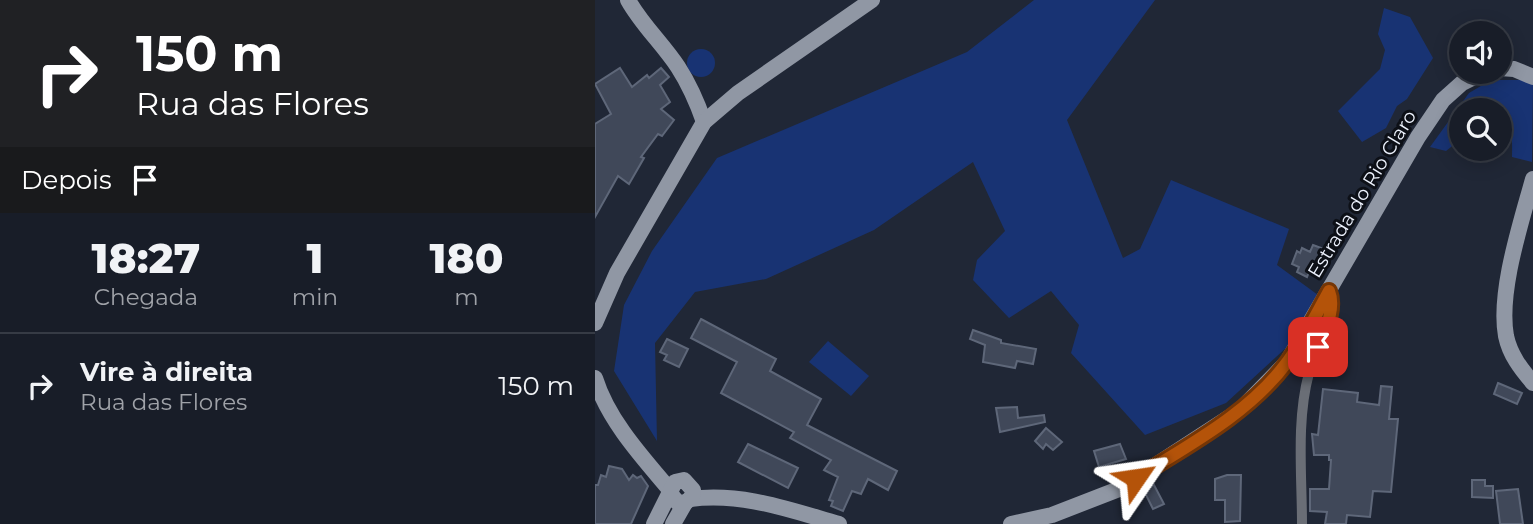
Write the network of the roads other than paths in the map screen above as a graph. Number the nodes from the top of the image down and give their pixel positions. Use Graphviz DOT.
graph roads {
  1 [pos="628,0"];
  2 [pos="872,0"];
  3 [pos="1512,69"];
  4 [pos="1533,77"];
  5 [pos="1461,84"];
  6 [pos="704,122"];
  7 [pos="1533,179"];
  8 [pos="1329,291"];
  9 [pos="595,323"];
  10 [pos="595,378"];
  11 [pos="1533,383"];
  12 [pos="681,492"];
  13 [pos="1052,519"];
  14 [pos="654,524"];
  15 [pos="673,524"];
  16 [pos="839,524"];
  17 [pos="1011,524"];
  18 [pos="1302,524"];
  1 -- 6 [label="main road"];
  2 -- 6 [label="main road"];
  3 -- 4 [label="main road"];
  5 -- 8 [label="main road, Estrada do Rio Claro"];
  6 -- 9 [label="main road"];
  7 -- 11 [label="main road"];
  8 -- 13 [label="main road, Estrada do Rio Claro"];
  8 -- 18 [label="street"];
  10 -- 12 [label="main road"];
  12 -- 14 [label="main road"];
  12 -- 15 [label="main road"];
  12 -- 16 [label="main road"];
  13 -- 17 [label="main road, Estrada do Rio Claro"];
}
